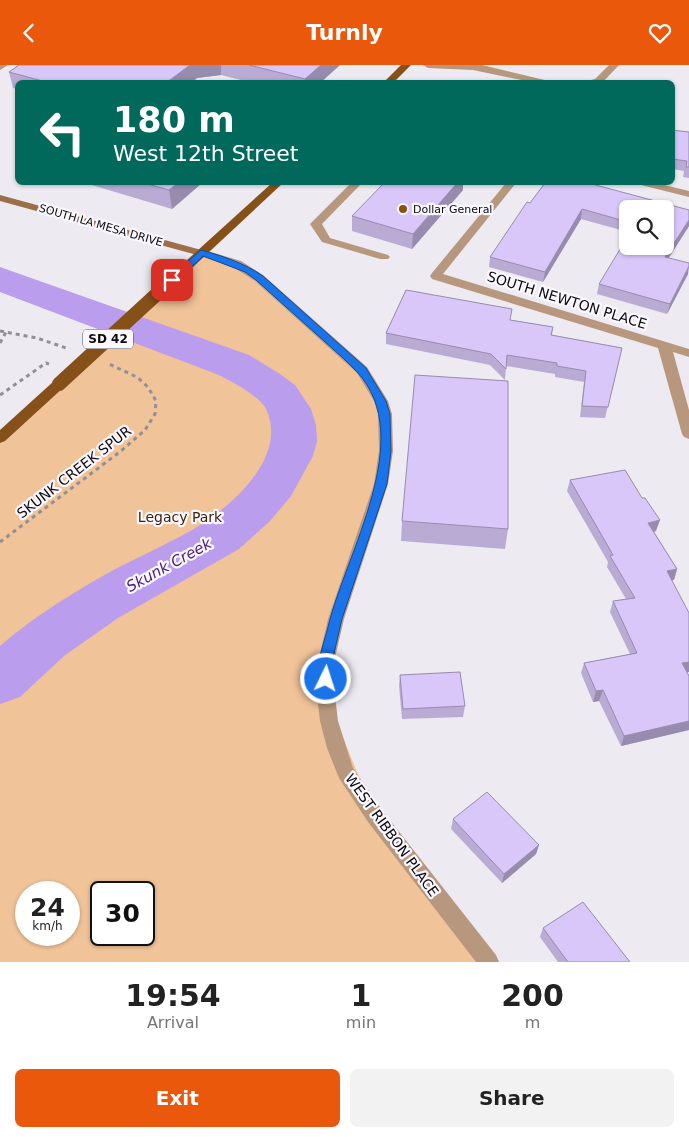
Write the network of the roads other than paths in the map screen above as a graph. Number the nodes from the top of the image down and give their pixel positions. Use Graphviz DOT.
graph roads {
  1 [pos="406,65"];
  2 [pos="428,65"];
  3 [pos="614,65"];
  4 [pos="475,66"];
  5 [pos="390,80"];
  6 [pos="539,80"];
  7 [pos="599,80"];
  8 [pos="276,185"];
  9 [pos="355,185"];
  10 [pos="509,185"];
  11 [pos="654,185"];
  12 [pos="689,193"];
  13 [pos="0,198"];
  14 [pos="201,253"];
  15 [pos="384,257"];
  16 [pos="664,345"];
  17 [pos="689,353"];
  18 [pos="689,434"];
  19 [pos="0,438"];
  20 [pos="489,962"];
  1 -- 5 [label="main road"];
  2 -- 4 [label="street"];
  3 -- 7 [label="street"];
  4 -- 6 [label="street"];
  8 -- 14 [label="main road, SD 42"];
  9 -- 15 [label="street"];
  10 -- 16 [label="street, SOUTH NEWTON PLACE"];
  11 -- 12 [label="street"];
  13 -- 14 [label="street, SOUTH LA MESA DRIVE"];
  14 -- 19 [label="main road, SD 42, bridge"];
  14 -- 20 [label="street, WEST RIBBON PLACE"];
  16 -- 17 [label="street, SOUTH NEWTON PLACE"];
  16 -- 18 [label="street"];
}
